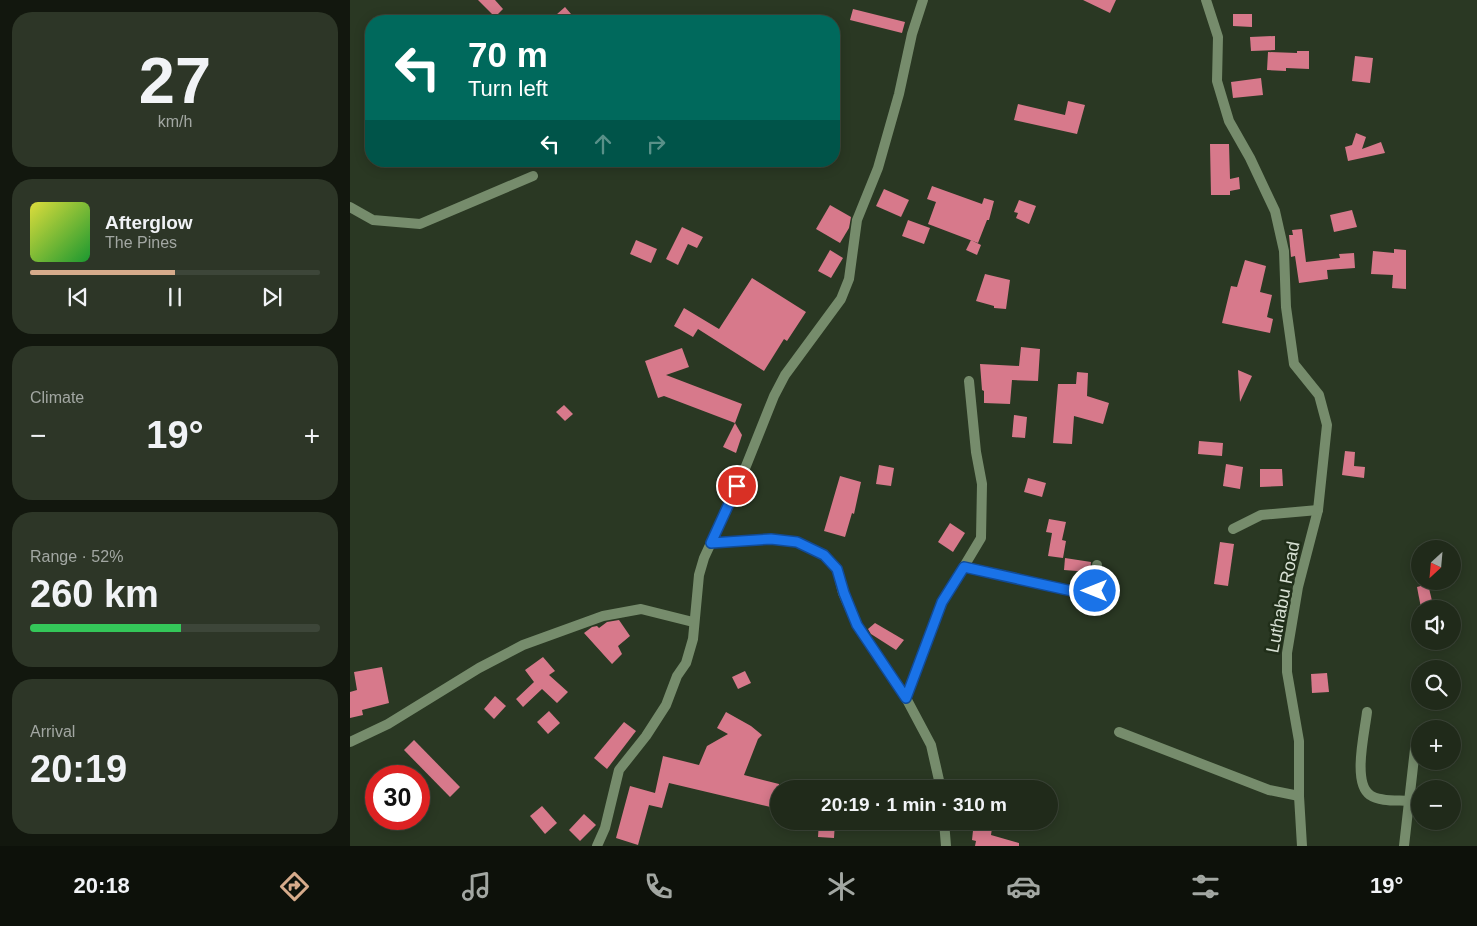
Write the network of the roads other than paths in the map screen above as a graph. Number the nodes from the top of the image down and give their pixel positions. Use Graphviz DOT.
graph roads {
  1 [pos="923,0"];
  2 [pos="1206,0"];
  3 [pos="533,176"];
  4 [pos="350,207"];
  5 [pos="970,381"];
  6 [pos="1318,510"];
  7 [pos="1233,529"];
  8 [pos="711,543"];
  9 [pos="1097,565"];
  10 [pos="964,567"];
  11 [pos="693,622"];
  12 [pos="906,698"];
  13 [pos="1367,712"];
  14 [pos="1119,732"];
  15 [pos="350,742"];
  16 [pos="1413,770"];
  17 [pos="939,780"];
  18 [pos="1299,796"];
  19 [pos="1409,801"];
  20 [pos="945,830"];
  21 [pos="597,846"];
  22 [pos="946,846"];
  23 [pos="1302,846"];
  24 [pos="1404,846"];
  1 -- 8 [label="street"];
  2 -- 6 [label="street, Luthabu Road"];
  3 -- 4 [label="street"];
  5 -- 10 [label="street"];
  6 -- 7 [label="street"];
  6 -- 18 [label="street, Luthabu Road"];
  8 -- 11 [label="street"];
  8 -- 12 [label="street"];
  9 -- 10 [label="street"];
  10 -- 12 [label="street"];
  11 -- 15 [label="street"];
  11 -- 21 [label="street"];
  12 -- 17 [label="street"];
  13 -- 19 [label="street"];
  14 -- 18 [label="street"];
  16 -- 19 [label="street"];
  18 -- 23 [label="street, Luthabu Road"];
  19 -- 24 [label="street"];
  20 -- 22 [label="street"];
}
